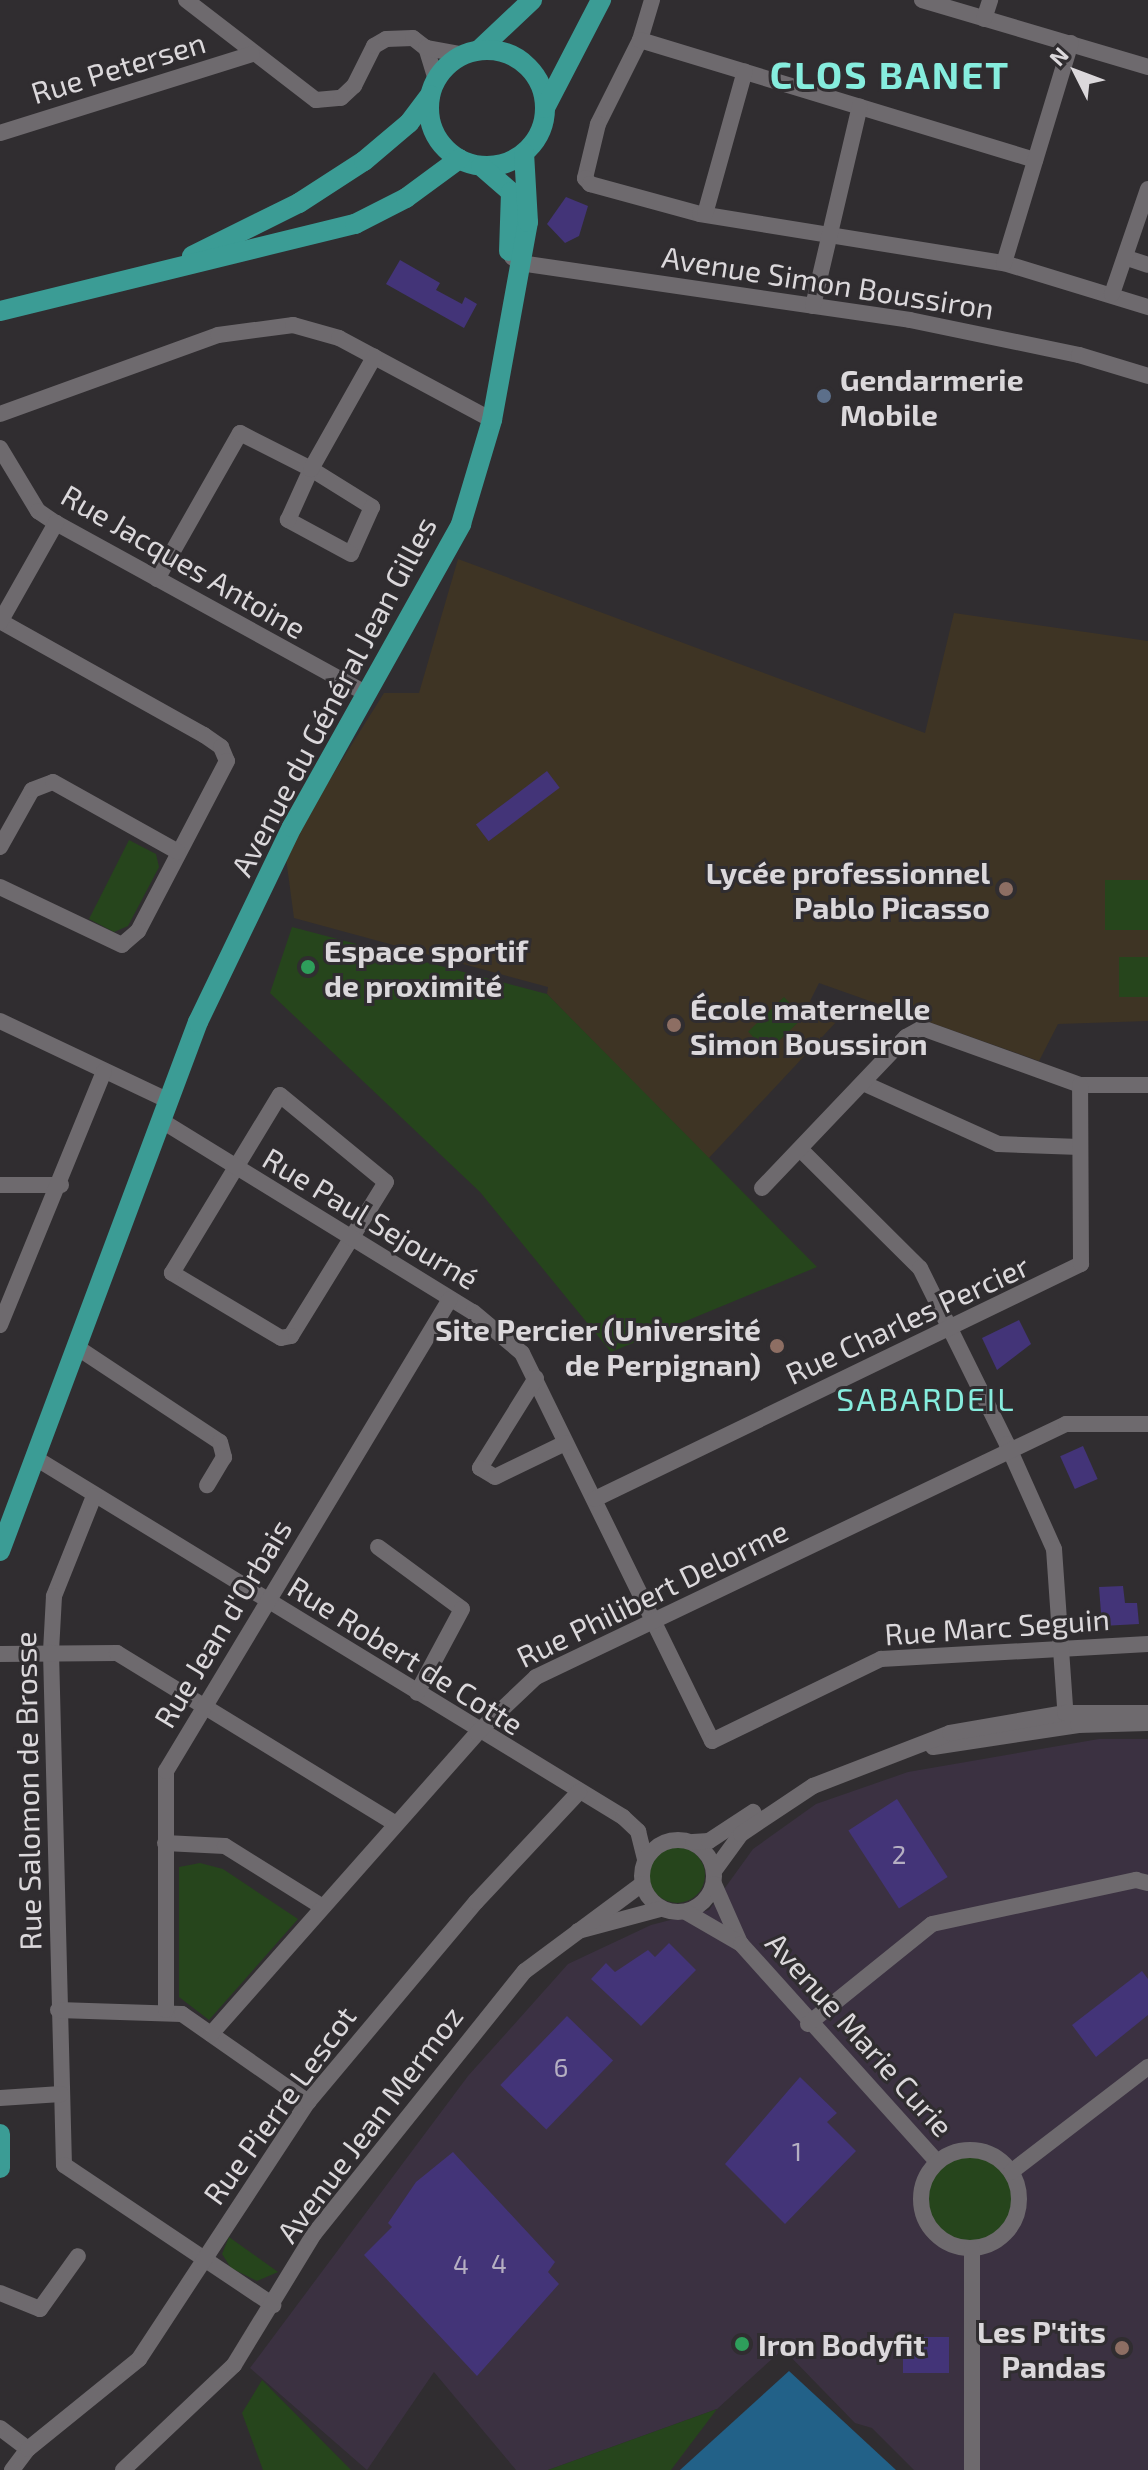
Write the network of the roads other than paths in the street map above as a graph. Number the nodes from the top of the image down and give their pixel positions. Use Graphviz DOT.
graph roads {
  1 [pos="186,0"];
  2 [pos="532,0"];
  3 [pos="601,0"];
  4 [pos="652,0"];
  5 [pos="922,0"];
  6 [pos="990,0"];
  7 [pos="984,19"];
  8 [pos="640,40"];
  9 [pos="1071,43"];
  10 [pos="426,48"];
  11 [pos="471,52"];
  12 [pos="252,54"];
  13 [pos="1148,67"];
  14 [pos="745,71"];
  15 [pos="433,88"];
  16 [pos="860,106"];
  17 [pos="545,108"];
  18 [pos="0,133"];
  19 [pos="524,153"];
  20 [pos="1035,160"];
  21 [pos="471,164"];
  22 [pos="1148,189"];
  23 [pos="705,214"];
  24 [pos="825,235"];
  25 [pos="511,244"];
  26 [pos="1127,258"];
  27 [pos="520,263"];
  28 [pos="1004,263"];
  29 [pos="1148,265"];
  30 [pos="155,272"];
  31 [pos="1112,294"];
  32 [pos="813,306"];
  33 [pos="1148,307"];
  34 [pos="0,311"];
  35 [pos="374,357"];
  36 [pos="1148,376"];
  37 [pos="0,414"];
  38 [pos="486,417"];
  39 [pos="0,448"];
  40 [pos="311,469"];
  41 [pos="56,523"];
  42 [pos="157,579"];
  43 [pos="0,622"];
  44 [pos="360,691"];
  45 [pos="0,847"];
  46 [pos="178,852"];
  47 [pos="0,887"];
  48 [pos="0,1021"];
  49 [pos="104,1071"];
  50 [pos="863,1083"];
  51 [pos="1080,1085"];
  52 [pos="1148,1085"];
  53 [pos="169,1101"];
  54 [pos="162,1121"];
  55 [pos="1080,1147"];
  56 [pos="800,1149"];
  57 [pos="236,1168"];
  58 [pos="0,1185"];
  59 [pos="61,1185"];
  60 [pos="762,1188"];
  61 [pos="351,1238"];
  62 [pos="450,1299"];
  63 [pos="0,1325"];
  64 [pos="952,1329"];
  65 [pos="78,1348"];
  66 [pos="536,1378"];
  67 [pos="1148,1424"];
  68 [pos="565,1443"];
  69 [pos="1010,1450"];
  70 [pos="37,1459"];
  71 [pos="207,1485"];
  72 [pos="94,1496"];
  73 [pos="595,1499"];
  74 [pos="378,1547"];
  75 [pos="0,1551"];
  76 [pos="268,1602"];
  77 [pos="652,1623"];
  78 [pos="1148,1644"];
  79 [pos="1057,1648"];
  80 [pos="51,1652"];
  81 [pos="0,1654"];
  82 [pos="417,1693"];
  83 [pos="207,1709"];
  84 [pos="1148,1713"];
  85 [pos="1068,1716"];
  86 [pos="1148,1723"];
  87 [pos="477,1733"];
  88 [pos="892,1755"];
  89 [pos="813,1786"];
  90 [pos="579,1792"];
  91 [pos="396,1824"];
  92 [pos="693,1842"];
  93 [pos="165,1843"];
  94 [pos="645,1860"];
  95 [pos="714,1878"];
  96 [pos="1148,1883"];
  97 [pos="642,1884"];
  98 [pos="321,1906"];
  99 [pos="660,1909"];
  100 [pos="686,1912"];
  101 [pos="578,1931"];
  102 [pos="741,1944"];
  103 [pos="58,2010"];
  104 [pos="166,2010"];
  105 [pos="808,2024"];
  106 [pos="211,2034"];
  107 [pos="1148,2067"];
  108 [pos="61,2094"];
  109 [pos="0,2098"];
  110 [pos="308,2102"];
  111 [pos="0,2134"];
  112 [pos="937,2162"];
  113 [pos="0,2168"];
  114 [pos="1011,2172"];
  115 [pos="972,2248"];
  116 [pos="78,2256"];
  117 [pos="205,2261"];
  118 [pos="0,2293"];
  119 [pos="273,2305"];
  120 [pos="0,2428"];
  121 [pos="28,2449"];
  122 [pos="12,2470"];
  123 [pos="123,2470"];
  124 [pos="972,2470"];
  1 -- 12 [label="street"];
  2 -- 11 [label="main road"];
  3 -- 17 [label="main road"];
  4 -- 8 [label="street"];
  5 -- 7 [label="street"];
  6 -- 7 [label="street"];
  7 -- 9 [label="street"];
  8 -- 14 [label="street"];
  8 -- 23 [label="street"];
  9 -- 13 [label="street"];
  9 -- 20 [label="street"];
  10 -- 11 [label="street"];
  10 -- 12 [label="street"];
  10 -- 15 [label="street"];
  11 -- 15 [label="main road"];
  11 -- 17 [label="main road"];
  12 -- 18 [label="street, Rue Petersen"];
  14 -- 16 [label="street"];
  14 -- 23 [label="street"];
  15 -- 21 [label="main road"];
  15 -- 30 [label="main road"];
  16 -- 20 [label="street"];
  16 -- 24 [label="street"];
  17 -- 19 [label="main road"];
  19 -- 21 [label="main road"];
  19 -- 27 [label="main road, Avenue du Général Jean Gilles"];
  20 -- 28 [label="street"];
  21 -- 25 [label="main road, Avenue du Général Jean Gilles"];
  21 -- 30 [label="main road"];
  22 -- 26 [label="street"];
  23 -- 24 [label="street"];
  24 -- 28 [label="street"];
  24 -- 32 [label="street"];
  25 -- 27 [label="street"];
  25 -- 38 [label="main road, Avenue du Général Jean Gilles"];
  26 -- 29 [label="street"];
  26 -- 31 [label="street"];
  27 -- 32 [label="street, Avenue Simon Boussiron"];
  27 -- 38 [label="main road, Avenue du Général Jean Gilles"];
  28 -- 31 [label="street"];
  30 -- 34 [label="main road"];
  31 -- 33 [label="street"];
  32 -- 36 [label="street, Avenue Simon Boussiron"];
  35 -- 37 [label="street"];
  35 -- 38 [label="street"];
  35 -- 40 [label="street"];
  38 -- 44 [label="main road, Avenue du Général Jean Gilles"];
  39 -- 41 [label="street, Rue Jacques Antoine"];
  40 -- 40 [label="street"];
  40 -- 42 [label="street"];
  41 -- 42 [label="street, Rue Jacques Antoine"];
  41 -- 43 [label="street"];
  42 -- 44 [label="street, Rue Jacques Antoine"];
  43 -- 46 [label="street"];
  44 -- 53 [label="main road, Avenue du Général Jean Gilles"];
  45 -- 46 [label="street"];
  46 -- 47 [label="street"];
  48 -- 49 [label="street"];
  49 -- 53 [label="street"];
  49 -- 59 [label="street"];
  50 -- 51 [label="street"];
  50 -- 55 [label="street"];
  50 -- 56 [label="street"];
  51 -- 52 [label="street"];
  51 -- 55 [label="street, Rue Charles Percier"];
  53 -- 54 [label="main road, Avenue du Général Jean Gilles"];
  54 -- 57 [label="street, Rue Paul Sejourné"];
  54 -- 65 [label="main road, Avenue du Général Jean Gilles"];
  55 -- 64 [label="street, Rue Charles Percier"];
  56 -- 60 [label="street"];
  56 -- 64 [label="street"];
  57 -- 61 [label="street, Rue Paul Sejourné"];
  57 -- 61 [label="street"];
  57 -- 61 [label="street"];
  58 -- 59 [label="street"];
  59 -- 63 [label="street"];
  61 -- 62 [label="street, Rue Paul Sejourné"];
  62 -- 66 [label="street, Rue Paul Sejourné"];
  62 -- 76 [label="street, Rue Jean d'Orbais"];
  64 -- 69 [label="street"];
  64 -- 73 [label="street, Rue Charles Percier"];
  65 -- 70 [label="main road, Avenue du Général Jean Gilles"];
  65 -- 71 [label="street"];
  66 -- 68 [label="street, Rue Paul Sejourné"];
  66 -- 68 [label="street"];
  67 -- 69 [label="street, Rue Philibert Delorme"];
  68 -- 73 [label="street, Rue Paul Sejourné"];
  69 -- 77 [label="street, Rue Philibert Delorme"];
  69 -- 79 [label="street"];
  70 -- 72 [label="street, Rue Robert de Cotte"];
  70 -- 75 [label="main road, Avenue du Général Jean Gilles"];
  72 -- 76 [label="street, Rue Robert de Cotte"];
  72 -- 80 [label="street, Rue Salomon de Brosse"];
  73 -- 77 [label="street, Rue Paul Sejourné"];
  74 -- 82 [label="street"];
  76 -- 82 [label="street, Rue Robert de Cotte"];
  76 -- 83 [label="street, Rue Jean d'Orbais"];
  77 -- 79 [label="street, Rue Marc Seguin"];
  77 -- 87 [label="street, Rue Philibert Delorme"];
  78 -- 79 [label="street, Rue Marc Seguin"];
  79 -- 85 [label="street"];
  80 -- 81 [label="street"];
  80 -- 83 [label="street"];
  80 -- 103 [label="street, Rue Salomon de Brosse"];
  82 -- 87 [label="street, Rue Robert de Cotte"];
  83 -- 91 [label="street"];
  83 -- 93 [label="street, Rue Jean d'Orbais"];
  84 -- 85 [label="street"];
  85 -- 86 [label="street"];
  85 -- 88 [label="street"];
  85 -- 88 [label="street"];
  87 -- 90 [label="street, Rue Robert de Cotte"];
  87 -- 91 [label="street, Rue Philibert Delorme"];
  88 -- 89 [label="street"];
  89 -- 92 [label="street"];
  89 -- 95 [label="street"];
  90 -- 94 [label="street, Rue Robert de Cotte"];
  90 -- 110 [label="street, Rue Pierre Lescot"];
  91 -- 98 [label="street, Rue Philibert Delorme"];
  92 -- 94 [label="street"];
  92 -- 95 [label="street"];
  93 -- 98 [label="street"];
  93 -- 104 [label="street, Rue Jean d'Orbais"];
  94 -- 97 [label="street"];
  95 -- 100 [label="street"];
  95 -- 102 [label="street, Avenue Marie Curie"];
  96 -- 105 [label="street"];
  97 -- 99 [label="street"];
  97 -- 101 [label="street, Avenue Jean Mermoz"];
  98 -- 106 [label="street, Rue Philibert Delorme"];
  99 -- 100 [label="street"];
  99 -- 101 [label="street, Avenue Jean Mermoz"];
  100 -- 102 [label="street, Avenue Marie Curie"];
  101 -- 119 [label="street, Avenue Jean Mermoz"];
  102 -- 105 [label="street, Avenue Marie Curie"];
  103 -- 104 [label="street"];
  103 -- 108 [label="street, Rue Salomon de Brosse"];
  104 -- 106 [label="street"];
  105 -- 112 [label="street, Avenue Marie Curie"];
  106 -- 110 [label="street"];
  107 -- 114 [label="street"];
  108 -- 109 [label="street"];
  108 -- 117 [label="street, Rue Salomon de Brosse"];
  110 -- 117 [label="street, Rue Pierre Lescot"];
  111 -- 113 [label="main road"];
  112 -- 114 [label="street"];
  112 -- 115 [label="street"];
  114 -- 115 [label="street"];
  115 -- 124 [label="street"];
  116 -- 118 [label="street"];
  117 -- 119 [label="street, Rue Salomon de Brosse"];
  117 -- 121 [label="street, Rue Pierre Lescot"];
  119 -- 123 [label="street, Avenue Jean Mermoz"];
  120 -- 121 [label="street"];
  121 -- 122 [label="street, Rue Pierre Lescot"];
}
